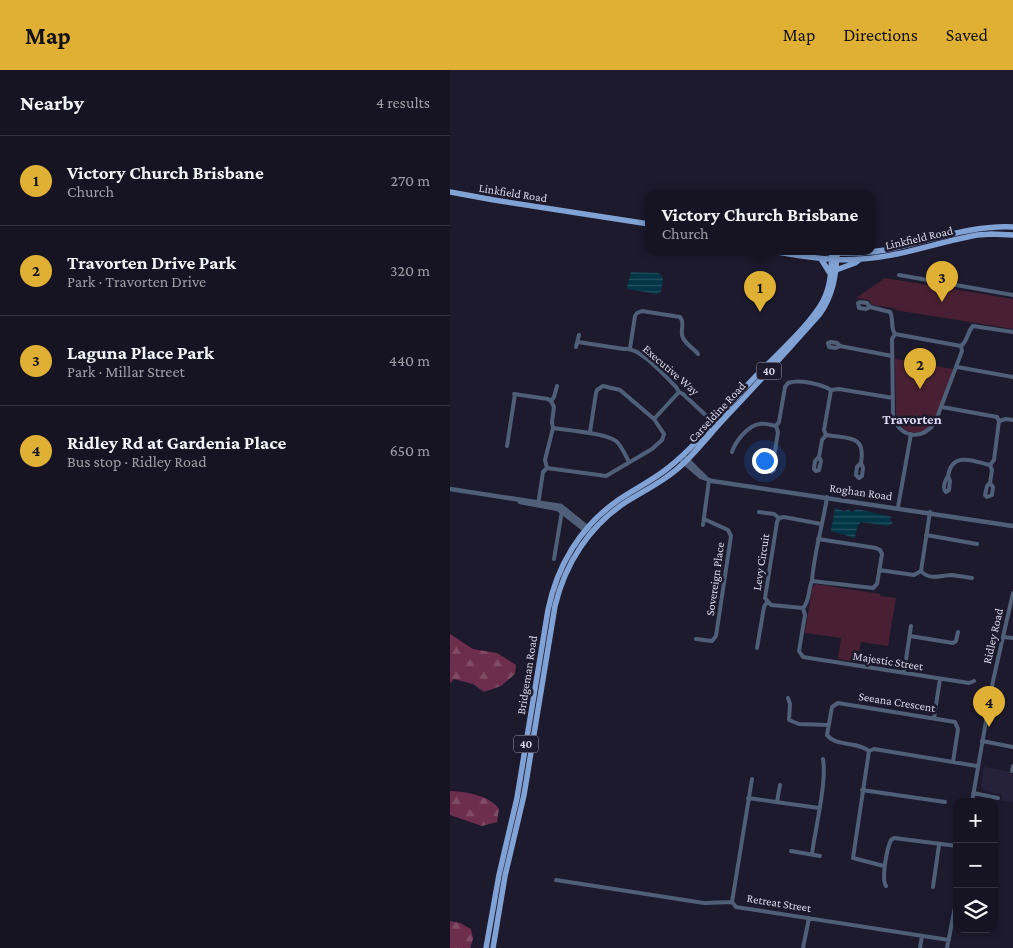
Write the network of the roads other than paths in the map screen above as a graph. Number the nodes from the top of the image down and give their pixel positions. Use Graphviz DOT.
graph roads {
  1 [pos="450,192"];
  2 [pos="645,225"];
  3 [pos="1013,227"];
  4 [pos="1013,235"];
  5 [pos="875,251"];
  6 [pos="795,255"];
  7 [pos="830,255"];
  8 [pos="842,255"];
  9 [pos="834,256"];
  10 [pos="821,259"];
  11 [pos="859,260"];
  12 [pos="836,270"];
  13 [pos="831,275"];
  14 [pos="899,275"];
  15 [pos="1013,295"];
  16 [pos="870,307"];
  17 [pos="1013,332"];
  18 [pos="894,334"];
  19 [pos="579,335"];
  20 [pos="840,346"];
  21 [pos="961,346"];
  22 [pos="630,348"];
  23 [pos="698,354"];
  24 [pos="892,356"];
  25 [pos="957,367"];
  26 [pos="1013,377"];
  27 [pos="557,386"];
  28 [pos="831,390"];
  29 [pos="679,392"];
  30 [pos="893,398"];
  31 [pos="551,401"];
  32 [pos="942,407"];
  33 [pos="654,420"];
  34 [pos="1013,420"];
  35 [pos="1000,421"];
  36 [pos="714,423"];
  37 [pos="776,426"];
  38 [pos="553,428"];
  39 [pos="590,432"];
  40 [pos="911,434"];
  41 [pos="826,436"];
  42 [pos="507,446"];
  43 [pos="732,452"];
  44 [pos="774,457"];
  45 [pos="819,457"];
  46 [pos="684,459"];
  47 [pos="629,462"];
  48 [pos="861,463"];
  49 [pos="990,465"];
  50 [pos="547,468"];
  51 [pos="948,476"];
  52 [pos="707,479"];
  53 [pos="990,483"];
  54 [pos="450,489"];
  55 [pos="827,497"];
  56 [pos="539,503"];
  57 [pos="898,507"];
  58 [pos="562,509"];
  59 [pos="759,512"];
  60 [pos="930,512"];
  61 [pos="704,518"];
  62 [pos="779,518"];
  63 [pos="822,524"];
  64 [pos="703,525"];
  65 [pos="1013,526"];
  66 [pos="588,531"];
  67 [pos="926,535"];
  68 [pos="818,539"];
  69 [pos="977,544"];
  70 [pos="554,559"];
  71 [pos="880,570"];
  72 [pos="921,571"];
  73 [pos="972,578"];
  74 [pos="812,580"];
  75 [pos="1013,593"];
  76 [pos="767,602"];
  77 [pos="803,608"];
  78 [pos="911,626"];
  79 [pos="958,632"];
  80 [pos="910,636"];
  81 [pos="1003,637"];
  82 [pos="1013,638"];
  83 [pos="696,639"];
  84 [pos="757,648"];
  85 [pos="904,673"];
  86 [pos="940,679"];
  87 [pos="974,681"];
  88 [pos="788,698"];
  89 [pos="934,718"];
  90 [pos="829,725"];
  91 [pos="982,741"];
  92 [pos="1013,747"];
  93 [pos="868,750"];
  94 [pos="823,759"];
  95 [pos="953,762"];
  96 [pos="977,766"];
  97 [pos="752,778"];
  98 [pos="780,785"];
  99 [pos="862,790"];
  100 [pos="973,793"];
  101 [pos="748,798"];
  102 [pos="972,798"];
  103 [pos="998,798"];
  104 [pos="777,802"];
  105 [pos="944,802"];
  106 [pos="818,808"];
  107 [pos="940,845"];
  108 [pos="953,846"];
  109 [pos="791,851"];
  110 [pos="812,854"];
  111 [pos="820,856"];
  112 [pos="884,866"];
  113 [pos="502,875"];
  114 [pos="556,880"];
  115 [pos="886,886"];
  116 [pos="933,887"];
  117 [pos="732,902"];
  118 [pos="808,918"];
  119 [pos="953,920"];
  120 [pos="922,936"];
  121 [pos="949,940"];
  122 [pos="486,948"];
  123 [pos="493,948"];
  124 [pos="803,948"];
  125 [pos="920,948"];
  126 [pos="947,948"];
  1 -- 2 [label="main road, Linkfield Road"];
  3 -- 5 [label="main road, Linkfield Road"];
  4 -- 11 [label="main road, Linkfield Road"];
  6 -- 10 [label="main road, Linkfield Road"];
  7 -- 9 [label="main road, Linkfield Road"];
  8 -- 9 [label="main road, Linkfield Road"];
  9 -- 10 [label="main road, Linkfield Road"];
  9 -- 11 [label="main road, Linkfield Road"];
  9 -- 12 [label="main road, Carseldine Road / 40"];
  9 -- 13 [label="main road, Carseldine Road / 40"];
  10 -- 13 [label="main road"];
  11 -- 12 [label="main road"];
  12 -- 46 [label="main road, Carseldine Road / 40"];
  13 -- 36 [label="main road, Carseldine Road / 40"];
  14 -- 15 [label="street"];
  16 -- 18 [label="street"];
  17 -- 21 [label="street"];
  18 -- 21 [label="street"];
  18 -- 24 [label="street"];
  19 -- 22 [label="street, Executive Way"];
  20 -- 24 [label="street"];
  21 -- 25 [label="street"];
  22 -- 23 [label="street"];
  22 -- 29 [label="street, Executive Way"];
  24 -- 30 [label="street"];
  25 -- 26 [label="street"];
  25 -- 32 [label="street"];
  27 -- 31 [label="street"];
  28 -- 30 [label="street"];
  28 -- 37 [label="street"];
  28 -- 41 [label="street"];
  29 -- 33 [label="street"];
  29 -- 36 [label="street, Executive Way"];
  30 -- 40 [label="street"];
  31 -- 38 [label="street"];
  31 -- 42 [label="street"];
  32 -- 35 [label="street"];
  32 -- 40 [label="street"];
  33 -- 39 [label="street"];
  33 -- 47 [label="street"];
  34 -- 35 [label="street"];
  35 -- 49 [label="street"];
  36 -- 46 [label="main road, Carseldine Road / 40"];
  37 -- 43 [label="street"];
  37 -- 44 [label="street"];
  38 -- 39 [label="street"];
  38 -- 50 [label="street"];
  39 -- 47 [label="street"];
  40 -- 57 [label="street"];
  41 -- 45 [label="street"];
  41 -- 48 [label="street"];
  46 -- 52 [label="street, Roghan Road"];
  46 -- 66 [label="main road, 40"];
  47 -- 50 [label="street"];
  49 -- 51 [label="street"];
  49 -- 53 [label="street"];
  50 -- 56 [label="street"];
  52 -- 55 [label="street, Roghan Road"];
  52 -- 61 [label="street"];
  54 -- 56 [label="street"];
  55 -- 57 [label="street, Roghan Road"];
  55 -- 63 [label="street"];
  56 -- 58 [label="street"];
  57 -- 60 [label="street, Roghan Road"];
  58 -- 66 [label="street"];
  58 -- 70 [label="street"];
  59 -- 62 [label="street, Levy Circuit"];
  60 -- 65 [label="street, Roghan Road"];
  60 -- 67 [label="street"];
  61 -- 64 [label="street"];
  61 -- 83 [label="street, Sovereign Place"];
  62 -- 63 [label="street, Levy Circuit"];
  62 -- 76 [label="street, Levy Circuit"];
  63 -- 68 [label="street"];
  66 -- 113 [label="main road, Bridgeman Road / 40"];
  67 -- 69 [label="street"];
  67 -- 72 [label="street"];
  68 -- 71 [label="street"];
  68 -- 74 [label="street"];
  71 -- 72 [label="street"];
  71 -- 74 [label="street"];
  72 -- 73 [label="street"];
  74 -- 77 [label="street"];
  75 -- 81 [label="street, Ridley Road"];
  76 -- 77 [label="street, Levy Circuit"];
  76 -- 84 [label="street"];
  77 -- 85 [label="street, Majestic Street"];
  78 -- 80 [label="street"];
  79 -- 80 [label="street"];
  80 -- 85 [label="street"];
  81 -- 82 [label="street"];
  81 -- 91 [label="street, Ridley Road"];
  85 -- 86 [label="street, Majestic Street"];
  86 -- 87 [label="street, Majestic Street"];
  86 -- 89 [label="street"];
  88 -- 90 [label="street"];
  89 -- 90 [label="street, Seeana Crescent"];
  89 -- 95 [label="street, Seeana Crescent"];
  90 -- 93 [label="street"];
  91 -- 92 [label="street"];
  91 -- 96 [label="street, Ridley Road"];
  93 -- 95 [label="street"];
  93 -- 99 [label="street"];
  94 -- 106 [label="street"];
  95 -- 96 [label="street"];
  96 -- 100 [label="street, Ridley Road"];
  97 -- 101 [label="street, Retreat Street"];
  98 -- 104 [label="street"];
  99 -- 105 [label="street"];
  99 -- 112 [label="street"];
  100 -- 102 [label="street, Ridley Road"];
  100 -- 103 [label="street"];
  101 -- 104 [label="street"];
  101 -- 117 [label="street, Retreat Street"];
  104 -- 106 [label="street"];
  106 -- 110 [label="street"];
  107 -- 108 [label="street"];
  107 -- 112 [label="street"];
  107 -- 116 [label="street"];
  109 -- 110 [label="street"];
  110 -- 111 [label="street"];
  112 -- 115 [label="street"];
  113 -- 122 [label="main road, Bridgeman Road / 40"];
  113 -- 123 [label="main road, Bridgeman Road / 40"];
  114 -- 117 [label="street"];
  117 -- 118 [label="street, Retreat Street"];
  118 -- 120 [label="street, Retreat Street"];
  118 -- 124 [label="street"];
  119 -- 121 [label="street"];
  120 -- 121 [label="street, Retreat Street"];
  120 -- 125 [label="street"];
  121 -- 126 [label="street"];
}
